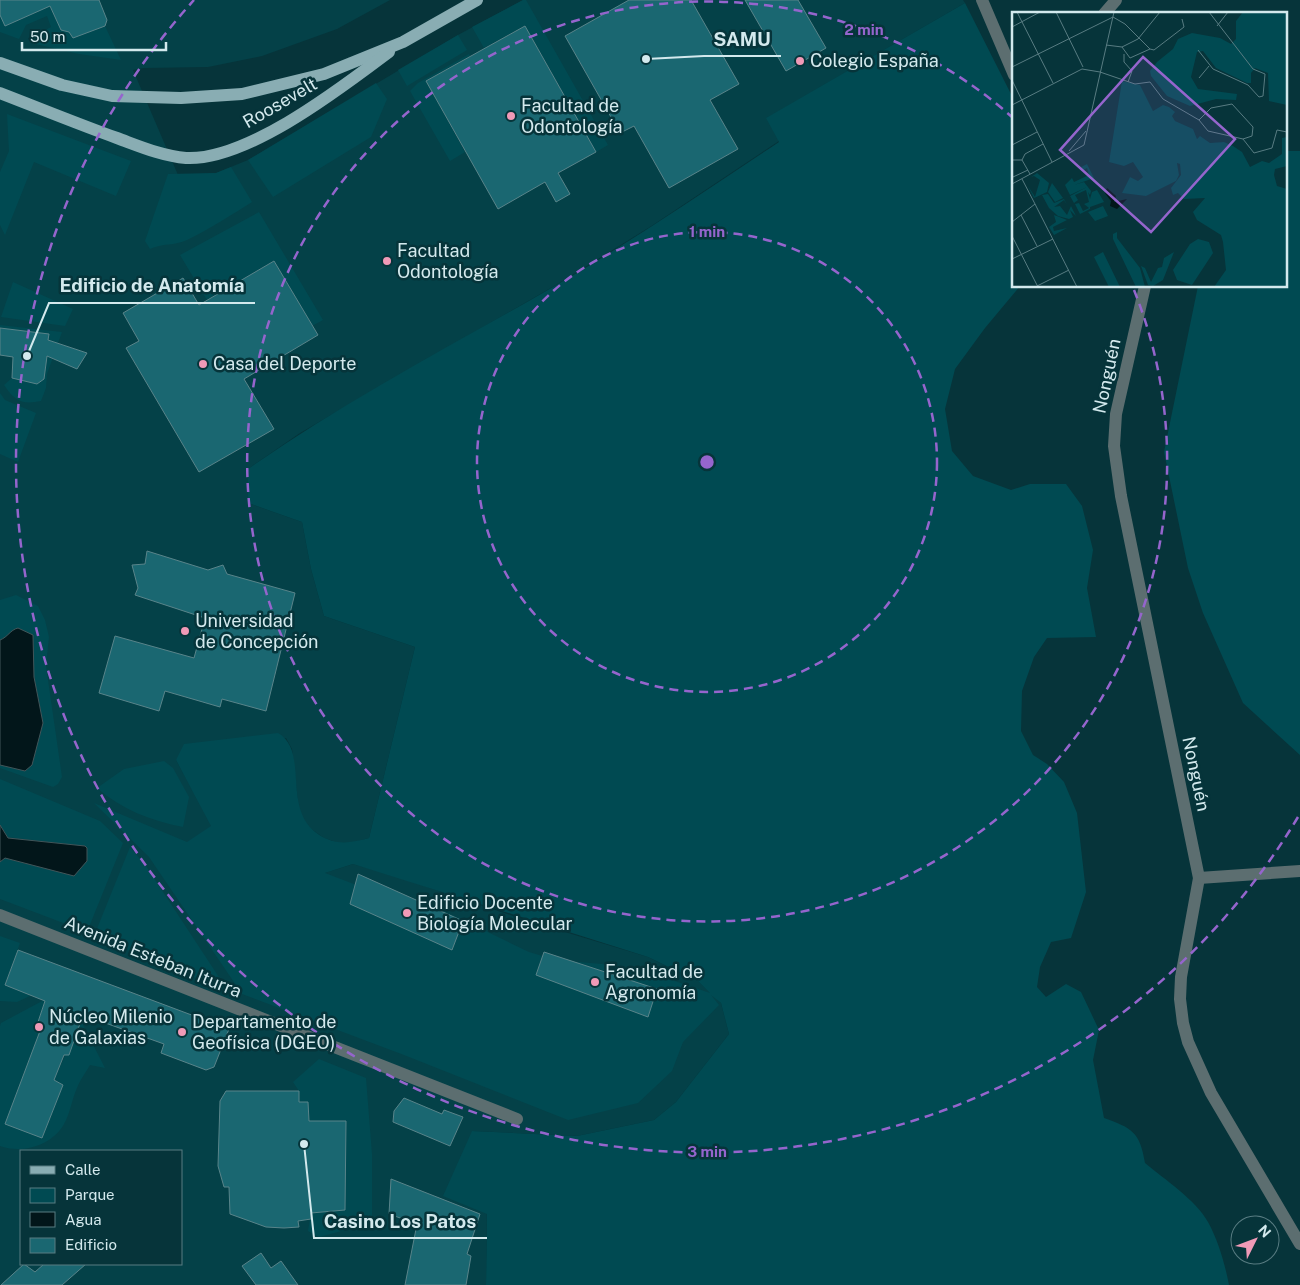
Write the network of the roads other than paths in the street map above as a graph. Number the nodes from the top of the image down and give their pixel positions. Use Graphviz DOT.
graph roads {
  1 [pos="476,0"];
  2 [pos="982,0"];
  3 [pos="1116,0"];
  4 [pos="1106,12"];
  5 [pos="402,42"];
  6 [pos="1010,56"];
  7 [pos="0,63"];
  8 [pos="0,94"];
  9 [pos="1145,288"];
  10 [pos="1300,871"];
  11 [pos="1199,878"];
  12 [pos="0,915"];
  13 [pos="517,1119"];
  14 [pos="1300,1244"];
  1 -- 5 [label="main road, Roosevelt"];
  2 -- 6 [label="street"];
  3 -- 4 [label="street"];
  5 -- 7 [label="main road, Roosevelt"];
  5 -- 8 [label="main road, Roosevelt"];
  9 -- 11 [label="street, Nonguén"];
  10 -- 11 [label="street"];
  11 -- 14 [label="street, Nonguén"];
  12 -- 13 [label="street, Avenida Esteban Iturra"];
}
